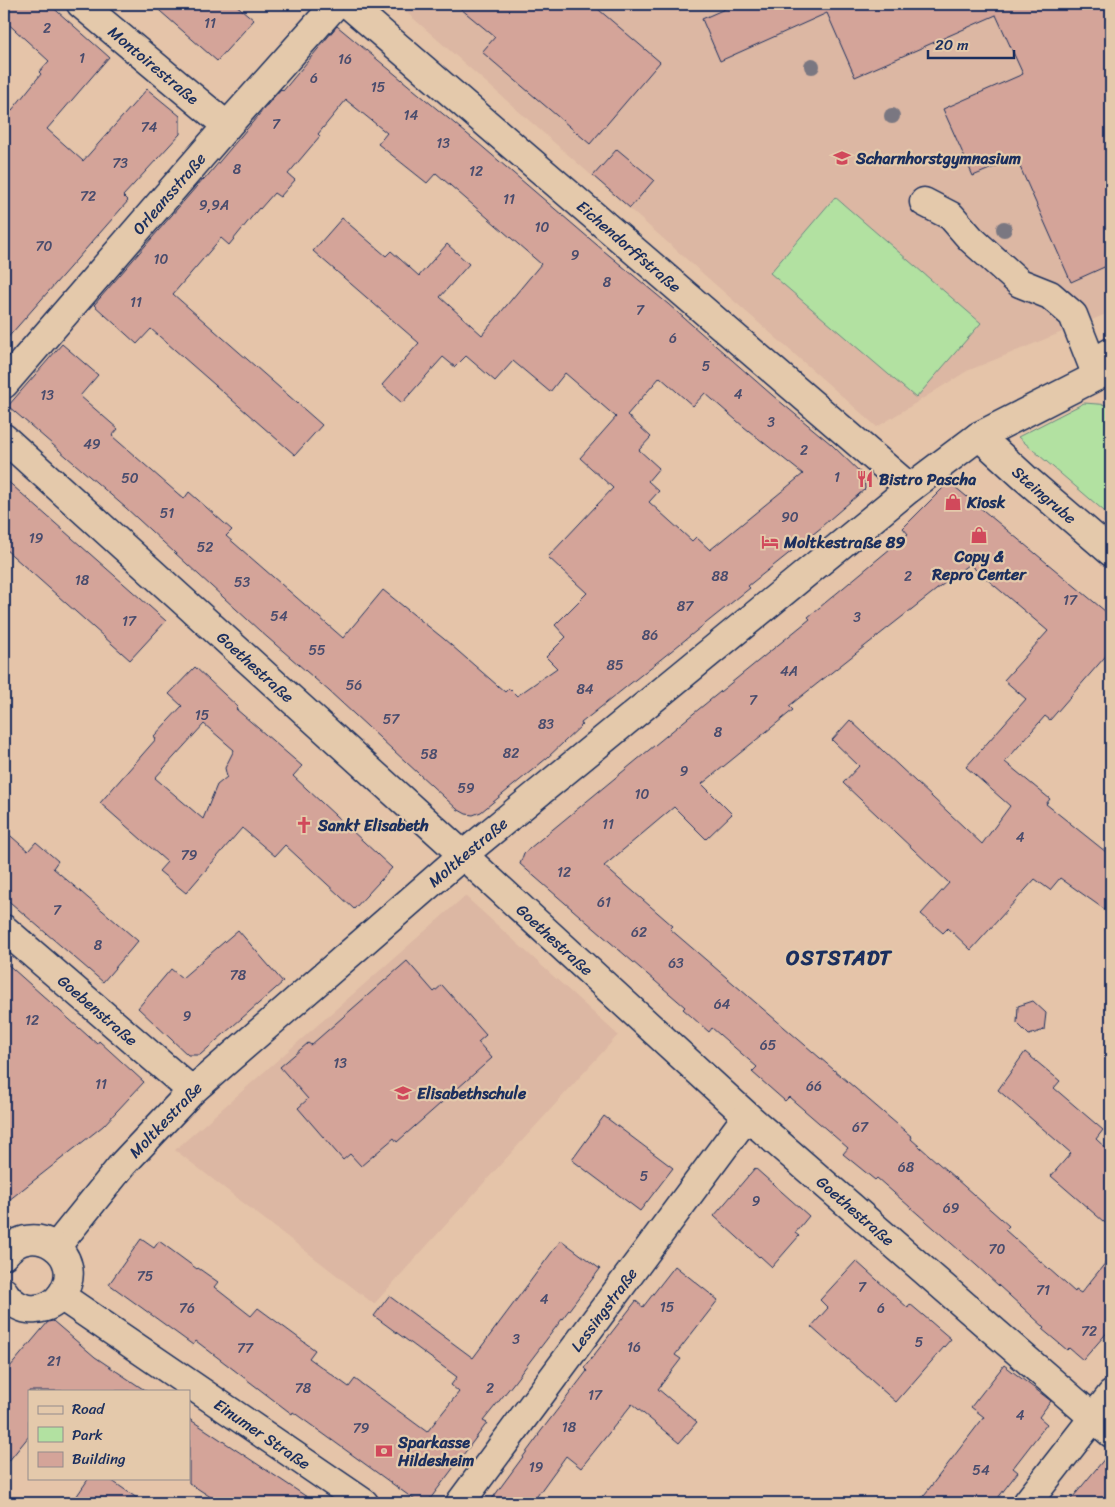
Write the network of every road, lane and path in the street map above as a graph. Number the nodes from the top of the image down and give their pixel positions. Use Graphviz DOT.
graph roads {
  1 [pos="81,4"];
  2 [pos="336,4"];
  3 [pos="348,4"];
  4 [pos="226,126"];
  5 [pos="924,202"];
  6 [pos="1111,352"];
  7 [pos="1104,379"];
  8 [pos="4,384"];
  9 [pos="979,436"];
  10 [pos="4,438"];
  11 [pos="910,488"];
  12 [pos="1111,552"];
  13 [pos="463,855"];
  14 [pos="4,930"];
  15 [pos="192,1090"];
  16 [pos="747,1116"];
  17 [pos="56,1247"];
  18 [pos="4,1255"];
  19 [pos="61,1296"];
  20 [pos="7,1302"];
  21 [pos="1111,1395"];
  22 [pos="1102,1425"];
  23 [pos="364,1503"];
  24 [pos="460,1503"];
  25 [pos="1027,1503"];
  1 -- 4 [label="street, Montoirestraße"];
  2 -- 4 [label="street, Orleansstraße"];
  3 -- 11 [label="street, Eichendorffstraße"];
  4 -- 8 [label="street, Orleansstraße"];
  5 -- 7 [label="street"];
  6 -- 7 [label="street"];
  7 -- 9 [label="street"];
  9 -- 11 [label="street"];
  9 -- 12 [label="street, Steingrube"];
  10 -- 13 [label="street, Goethestraße"];
  11 -- 13 [label="street, Moltkestraße"];
  13 -- 15 [label="street, Moltkestraße"];
  13 -- 16 [label="street, Goethestraße"];
  14 -- 15 [label="street, Goebenstraße"];
  15 -- 17 [label="street, Moltkestraße"];
  16 -- 22 [label="street, Goethestraße"];
  16 -- 24 [label="street, Lessingstraße"];
  17 -- 18 [label="street"];
  17 -- 19 [label="street"];
  19 -- 20 [label="street"];
  19 -- 23 [label="street, Einumer Straße"];
  21 -- 22 [label="street"];
  22 -- 25 [label="street"];
}
